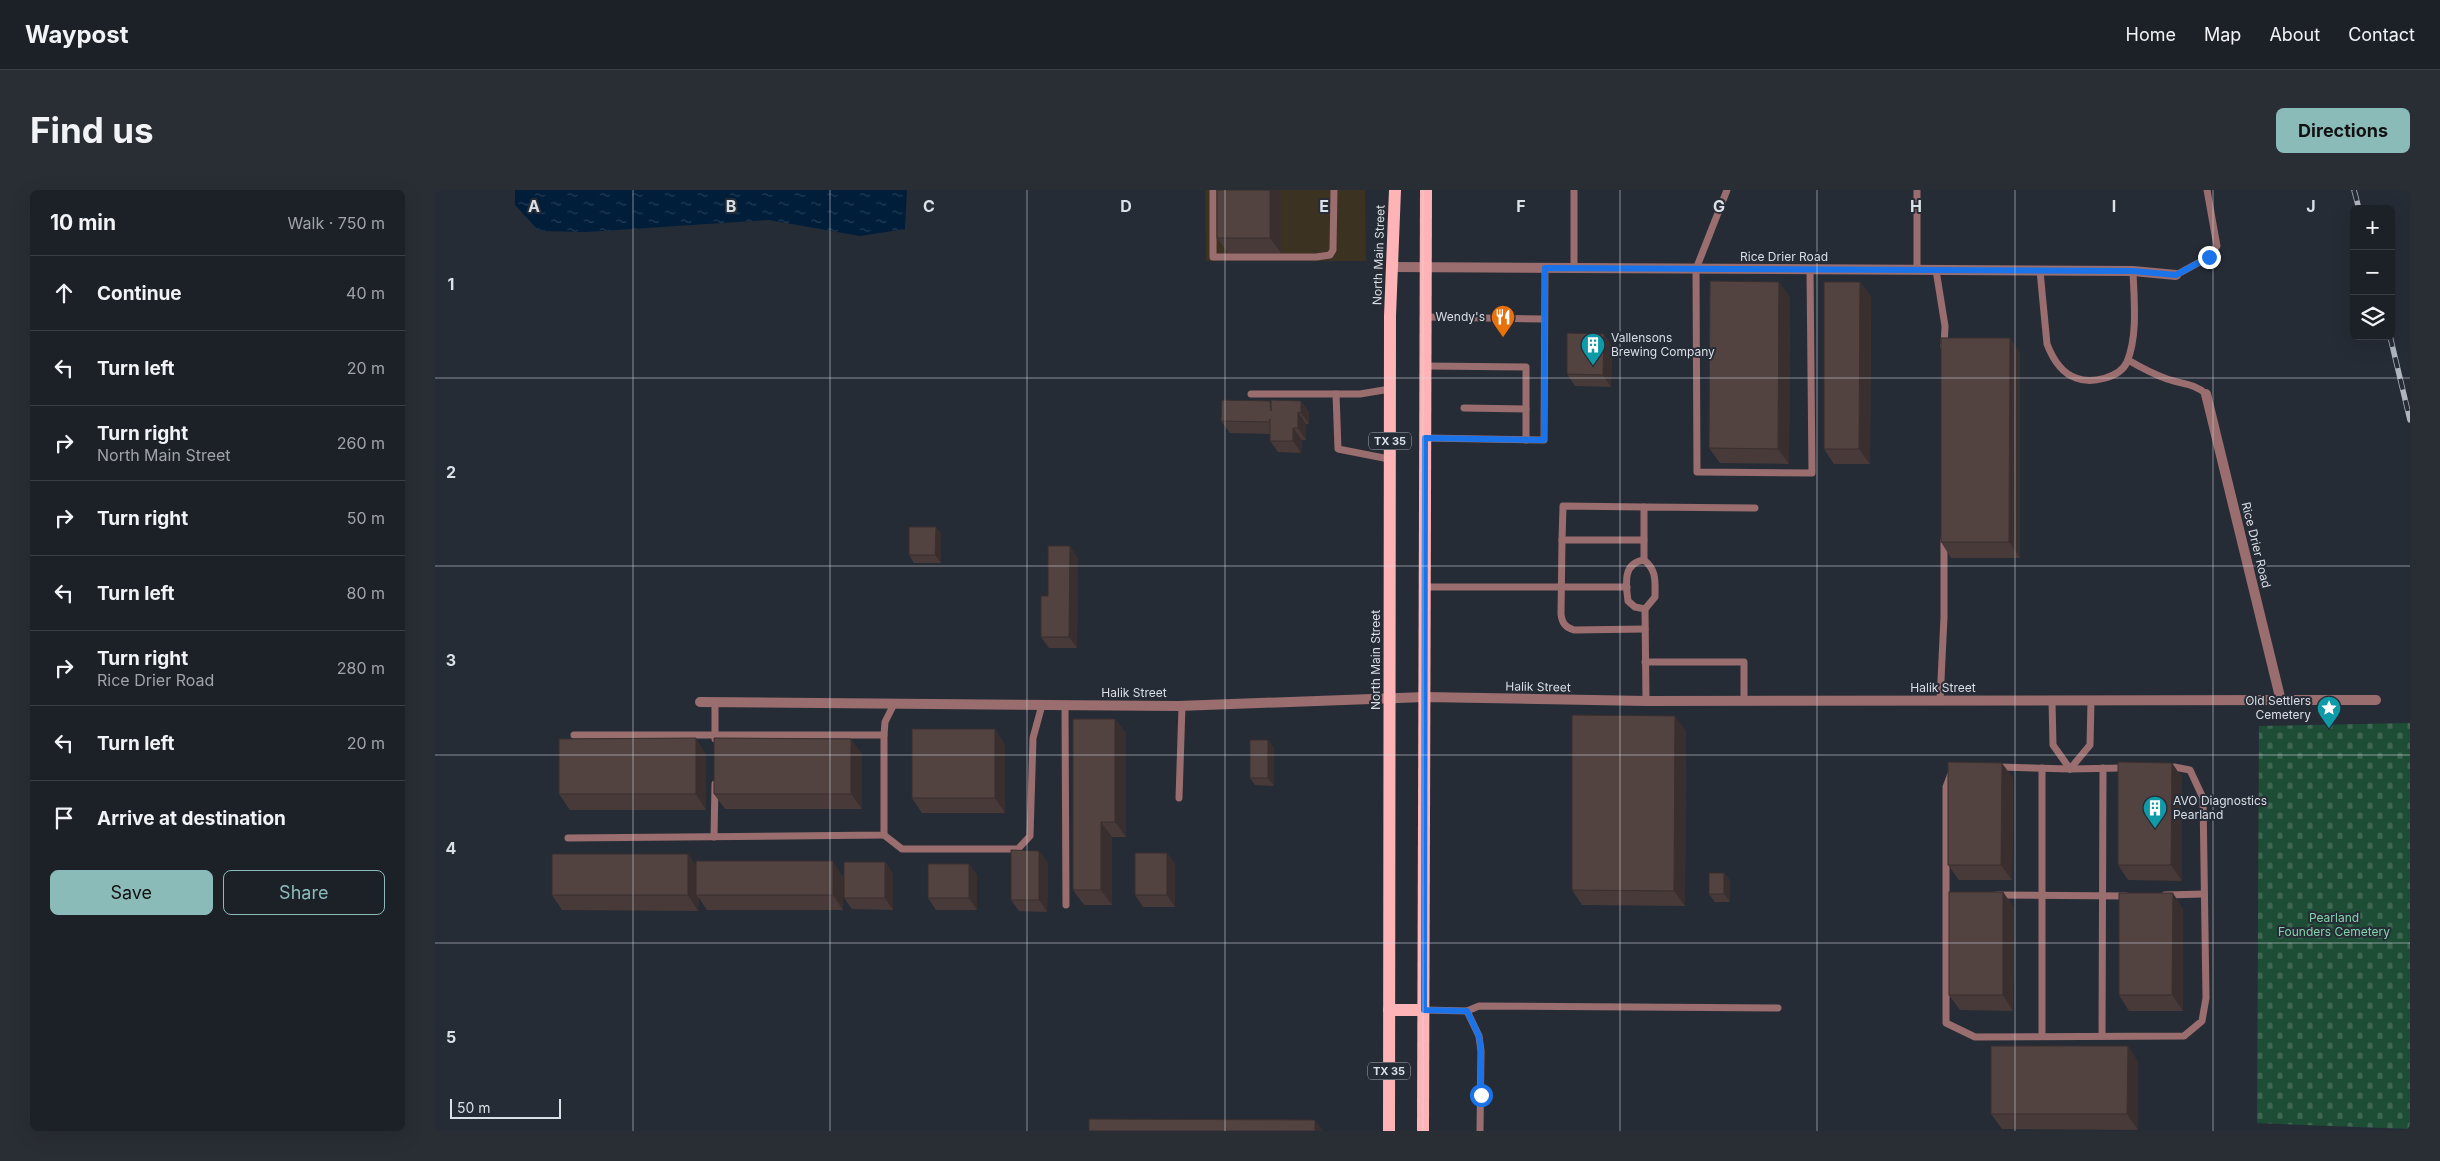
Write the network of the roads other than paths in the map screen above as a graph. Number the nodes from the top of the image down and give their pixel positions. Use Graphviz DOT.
graph roads {
  1 [pos="1213,190"];
  2 [pos="1334,190"];
  3 [pos="1395,190"];
  4 [pos="1426,190"];
  5 [pos="1574,190"];
  6 [pos="1727,190"];
  7 [pos="1917,190"];
  8 [pos="2207,190"];
  9 [pos="1426,266"];
  10 [pos="1393,267"];
  11 [pos="1545,268"];
  12 [pos="1574,268"];
  13 [pos="1696,269"];
  14 [pos="1810,270"];
  15 [pos="1917,270"];
  16 [pos="1935,270"];
  17 [pos="2040,271"];
  18 [pos="2133,271"];
  19 [pos="2176,275"];
  20 [pos="1426,317"];
  21 [pos="1545,319"];
  22 [pos="1945,355"];
  23 [pos="2128,360"];
  24 [pos="1426,366"];
  25 [pos="1390,389"];
  26 [pos="1251,394"];
  27 [pos="1336,394"];
  28 [pos="2206,394"];
  29 [pos="1464,408"];
  30 [pos="1526,408"];
  31 [pos="1425,438"];
  32 [pos="1526,440"];
  33 [pos="1389,459"];
  34 [pos="1644,507"];
  35 [pos="1755,508"];
  36 [pos="1944,530"];
  37 [pos="1562,540"];
  38 [pos="1644,540"];
  39 [pos="1644,560"];
  40 [pos="1425,587"];
  41 [pos="1561,587"];
  42 [pos="1627,587"];
  43 [pos="1645,609"];
  44 [pos="1645,629"];
  45 [pos="1645,662"];
  46 [pos="1425,697"];
  47 [pos="1390,698"];
  48 [pos="2376,700"];
  49 [pos="1646,701"];
  50 [pos="1744,701"];
  51 [pos="1940,701"];
  52 [pos="2052,701"];
  53 [pos="2091,701"];
  54 [pos="2281,701"];
  55 [pos="700,702"];
  56 [pos="715,702"];
  57 [pos="894,704"];
  58 [pos="1042,705"];
  59 [pos="1065,705"];
  60 [pos="1182,706"];
  61 [pos="574,735"];
  62 [pos="715,735"];
  63 [pos="884,735"];
  64 [pos="715,744"];
  65 [pos="2042,768"];
  66 [pos="2103,768"];
  67 [pos="2070,769"];
  68 [pos="715,772"];
  69 [pos="1179,798"];
  70 [pos="884,835"];
  71 [pos="714,837"];
  72 [pos="567,838"];
  73 [pos="2204,894"];
  74 [pos="1946,895"];
  75 [pos="1956,895"];
  76 [pos="1985,895"];
  77 [pos="2158,895"];
  78 [pos="2042,896"];
  79 [pos="2130,896"];
  80 [pos="2103,897"];
  81 [pos="1066,905"];
  82 [pos="1778,1008"];
  83 [pos="1389,1010"];
  84 [pos="1424,1010"];
  85 [pos="1467,1011"];
  86 [pos="2043,1036"];
  87 [pos="2102,1036"];
  88 [pos="1389,1131"];
  89 [pos="1423,1131"];
  90 [pos="1480,1131"];
  1 -- 2 [label="lane"];
  3 -- 10 [label="main road, North Main Street / TX 35"];
  4 -- 9 [label="main road, TX 35"];
  5 -- 12 [label="lane"];
  6 -- 13 [label="lane"];
  7 -- 15 [label="lane"];
  8 -- 19 [label="lane"];
  9 -- 10 [label="street, Rice Drier Road"];
  9 -- 11 [label="street, Rice Drier Road"];
  9 -- 20 [label="main road, TX 35"];
  10 -- 25 [label="main road, North Main Street / TX 35"];
  11 -- 12 [label="street, Rice Drier Road"];
  11 -- 21 [label="lane"];
  12 -- 13 [label="street, Rice Drier Road"];
  13 -- 14 [label="street, Rice Drier Road"];
  13 -- 14 [label="lane"];
  14 -- 15 [label="street, Rice Drier Road"];
  15 -- 16 [label="street, Rice Drier Road"];
  16 -- 17 [label="street, Rice Drier Road"];
  16 -- 22 [label="lane"];
  17 -- 18 [label="street, Rice Drier Road"];
  17 -- 23 [label="lane"];
  18 -- 19 [label="street, Rice Drier Road"];
  18 -- 23 [label="lane"];
  20 -- 21 [label="lane"];
  20 -- 24 [label="main road, TX 35"];
  21 -- 32 [label="lane"];
  23 -- 28 [label="lane"];
  24 -- 30 [label="lane"];
  24 -- 31 [label="main road, TX 35"];
  25 -- 27 [label="lane"];
  25 -- 33 [label="main road, North Main Street / TX 35"];
  26 -- 27 [label="lane"];
  27 -- 33 [label="lane"];
  28 -- 54 [label="street, Rice Drier Road"];
  29 -- 30 [label="lane"];
  30 -- 32 [label="lane"];
  31 -- 32 [label="lane"];
  31 -- 40 [label="main road, TX 35"];
  33 -- 47 [label="main road, North Main Street / TX 35"];
  34 -- 35 [label="lane"];
  34 -- 37 [label="lane"];
  34 -- 38 [label="lane"];
  36 -- 51 [label="lane"];
  37 -- 38 [label="lane"];
  37 -- 41 [label="lane"];
  38 -- 39 [label="lane"];
  39 -- 42 [label="lane"];
  39 -- 43 [label="lane"];
  40 -- 41 [label="lane"];
  40 -- 46 [label="main road, TX 35"];
  41 -- 42 [label="lane"];
  41 -- 44 [label="lane"];
  42 -- 43 [label="lane"];
  43 -- 44 [label="lane"];
  44 -- 45 [label="lane"];
  45 -- 49 [label="lane"];
  45 -- 50 [label="lane"];
  46 -- 47 [label="street, Halik Street"];
  46 -- 49 [label="street, Halik Street"];
  46 -- 84 [label="main road, TX 35"];
  47 -- 60 [label="street, Halik Street"];
  47 -- 83 [label="main road, North Main Street / TX 35"];
  48 -- 54 [label="street, Halik Street"];
  49 -- 50 [label="street, Halik Street"];
  50 -- 51 [label="street, Halik Street"];
  51 -- 52 [label="street, Halik Street"];
  52 -- 53 [label="street, Halik Street"];
  52 -- 67 [label="lane"];
  53 -- 54 [label="street, Halik Street"];
  53 -- 67 [label="lane"];
  55 -- 56 [label="street, Halik Street"];
  56 -- 57 [label="street, Halik Street"];
  56 -- 62 [label="lane"];
  57 -- 58 [label="street, Halik Street"];
  57 -- 63 [label="lane"];
  58 -- 59 [label="street, Halik Street"];
  58 -- 70 [label="lane"];
  59 -- 60 [label="street, Halik Street"];
  59 -- 81 [label="lane"];
  60 -- 69 [label="lane"];
  61 -- 62 [label="lane"];
  62 -- 63 [label="lane"];
  62 -- 64 [label="lane"];
  63 -- 70 [label="lane"];
  65 -- 67 [label="lane"];
  65 -- 74 [label="lane"];
  65 -- 78 [label="lane"];
  66 -- 67 [label="lane"];
  66 -- 73 [label="lane"];
  66 -- 80 [label="lane"];
  68 -- 71 [label="lane"];
  70 -- 71 [label="lane"];
  71 -- 72 [label="lane"];
  73 -- 77 [label="lane"];
  73 -- 87 [label="lane"];
  74 -- 75 [label="lane"];
  74 -- 86 [label="lane"];
  76 -- 78 [label="lane"];
  78 -- 80 [label="lane"];
  78 -- 86 [label="lane"];
  79 -- 80 [label="lane"];
  80 -- 87 [label="lane"];
  82 -- 85 [label="lane"];
  83 -- 84 [label="main road"];
  83 -- 88 [label="main road, North Main Street / TX 35"];
  84 -- 85 [label="lane"];
  84 -- 89 [label="main road, TX 35"];
  85 -- 90 [label="lane"];
  86 -- 87 [label="lane"];
}
